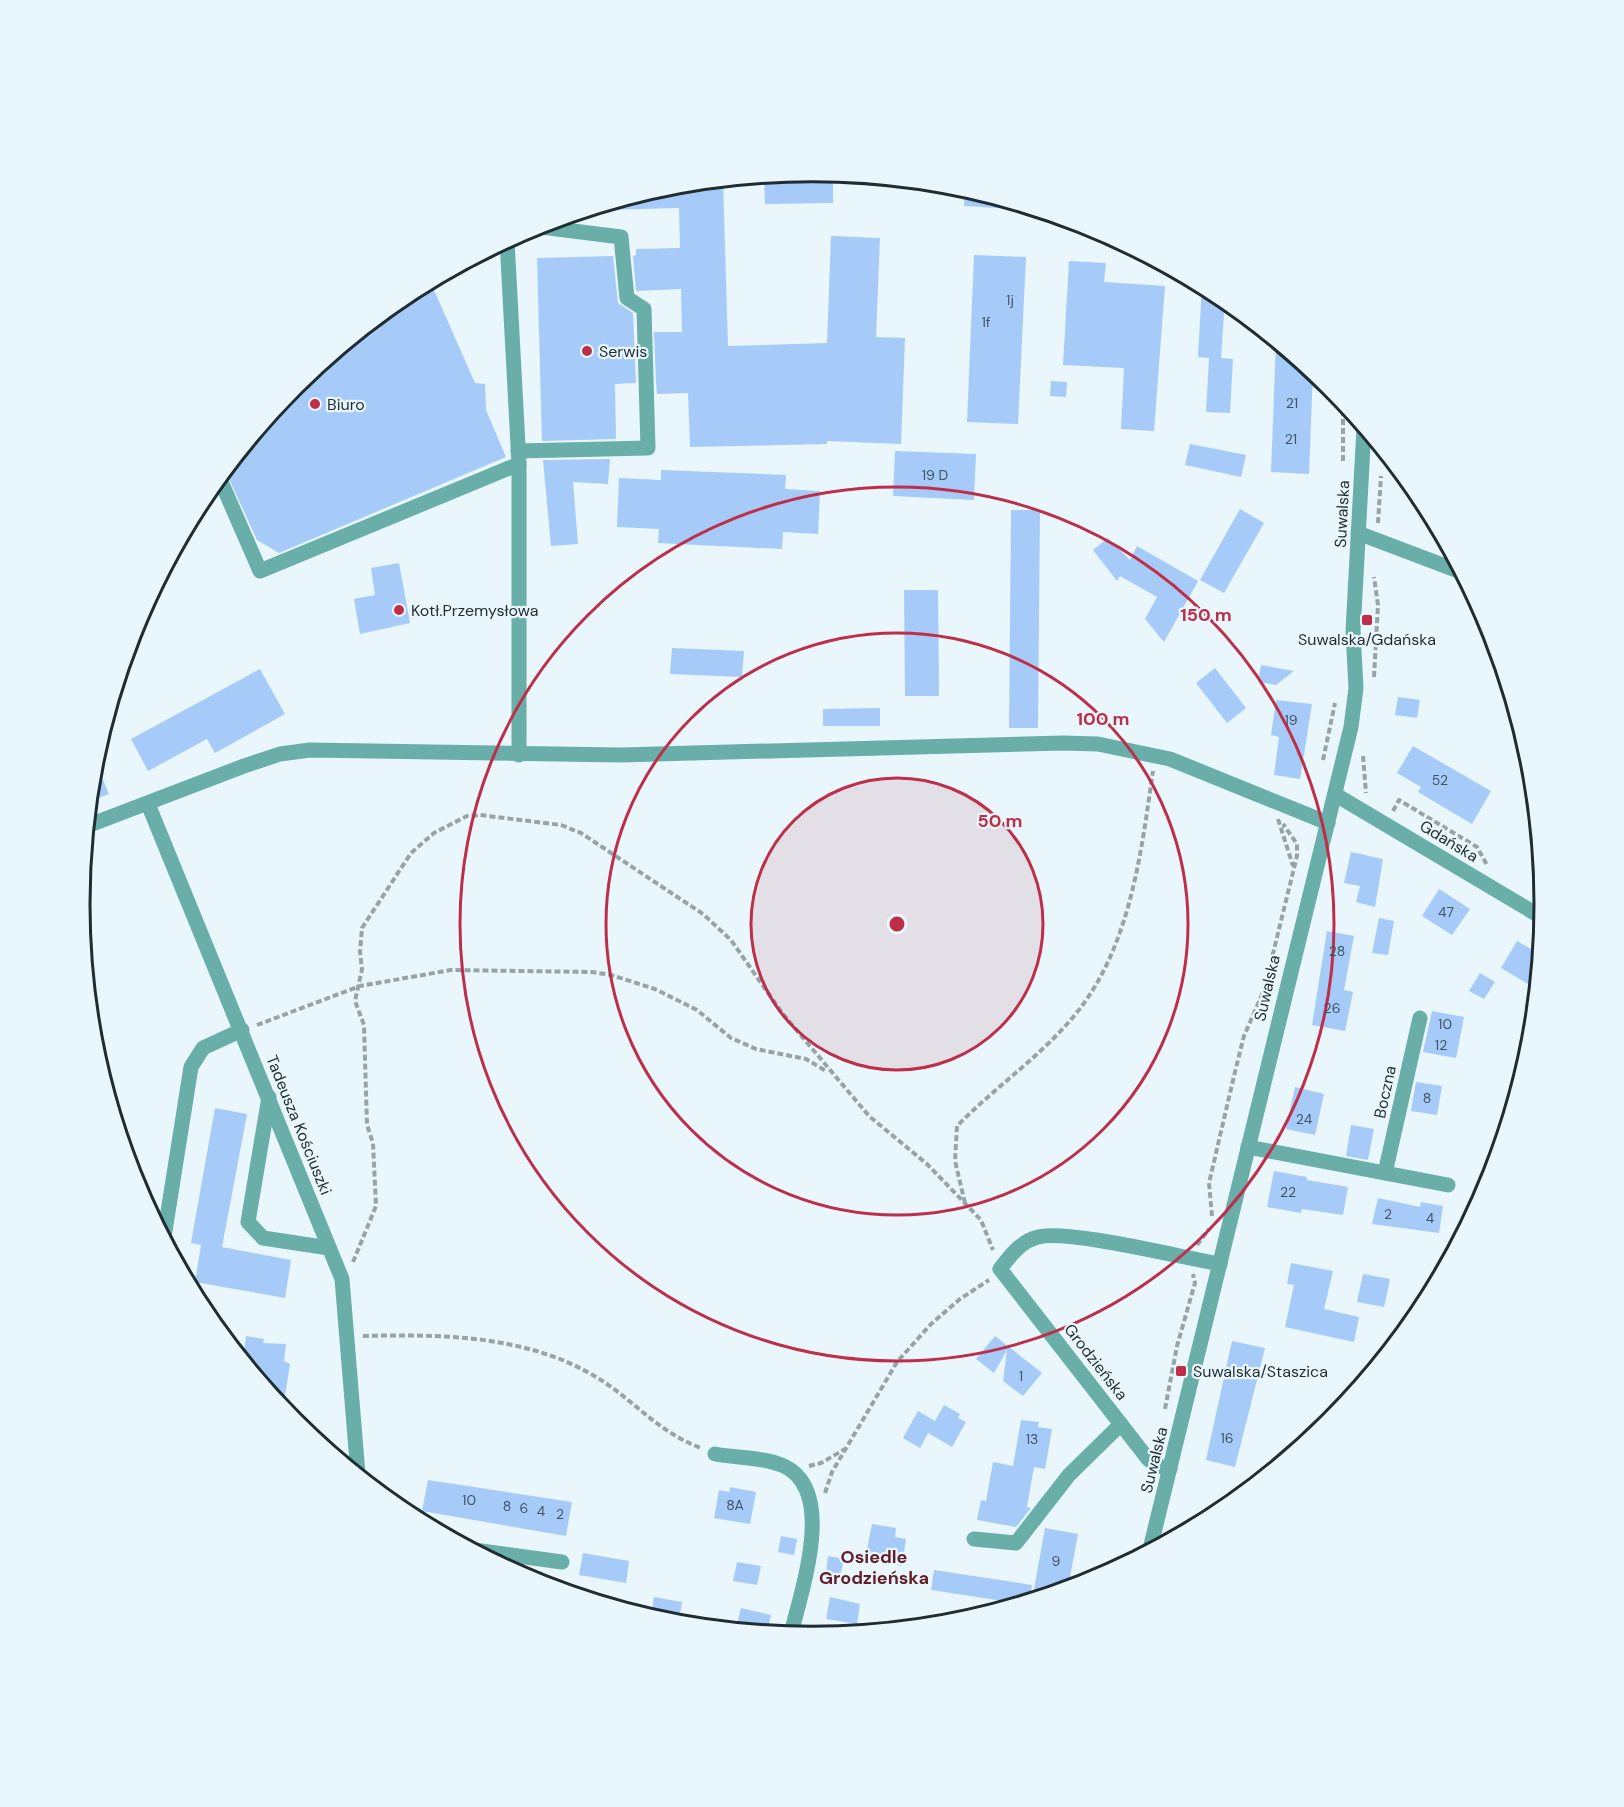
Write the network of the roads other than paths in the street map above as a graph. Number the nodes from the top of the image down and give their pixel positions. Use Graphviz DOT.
graph roads {
  1 [pos="556,229"];
  2 [pos="508,249"];
  3 [pos="1363,437"];
  4 [pos="519,458"];
  5 [pos="223,486"];
  6 [pos="1358,533"];
  7 [pos="1451,568"];
  8 [pos="519,755"];
  9 [pos="1336,795"];
  10 [pos="148,804"];
  11 [pos="95,823"];
  12 [pos="1328,823"];
  13 [pos="1534,912"];
  14 [pos="1420,1018"];
  15 [pos="242,1030"];
  16 [pos="269,1097"];
  17 [pos="1248,1147"];
  18 [pos="1385,1173"];
  19 [pos="1448,1185"];
  20 [pos="166,1226"];
  21 [pos="329,1248"];
  22 [pos="1220,1264"];
  23 [pos="1121,1424"];
  24 [pos="715,1454"];
  25 [pos="357,1464"];
  26 [pos="1170,1469"];
  27 [pos="974,1539"];
  28 [pos="1152,1540"];
  29 [pos="510,1559"];
  30 [pos="562,1563"];
  31 [pos="793,1625"];
  1 -- 4 [label="street"];
  2 -- 4 [label="street"];
  3 -- 6 [label="street, Suwalska"];
  4 -- 5 [label="street"];
  4 -- 8 [label="street"];
  6 -- 7 [label="street"];
  6 -- 9 [label="street, Suwalska"];
  8 -- 10 [label="street"];
  8 -- 12 [label="street"];
  9 -- 12 [label="street, Suwalska"];
  9 -- 13 [label="street, Gdańska"];
  10 -- 11 [label="street"];
  10 -- 15 [label="street, Tadeusza Kościuszki"];
  12 -- 17 [label="street, Suwalska"];
  14 -- 18 [label="street, Boczna"];
  15 -- 16 [label="street, Tadeusza Kościuszki"];
  15 -- 20 [label="street"];
  16 -- 21 [label="street, Tadeusza Kościuszki"];
  16 -- 21 [label="street"];
  17 -- 18 [label="street"];
  17 -- 22 [label="street, Suwalska"];
  18 -- 19 [label="street"];
  21 -- 25 [label="street, Tadeusza Kościuszki"];
  22 -- 23 [label="street, Grodzieńska"];
  22 -- 26 [label="street, Suwalska"];
  23 -- 26 [label="street, Grodzieńska"];
  23 -- 27 [label="street"];
  24 -- 31 [label="street"];
  26 -- 28 [label="street, Suwalska"];
  29 -- 30 [label="street"];
}
